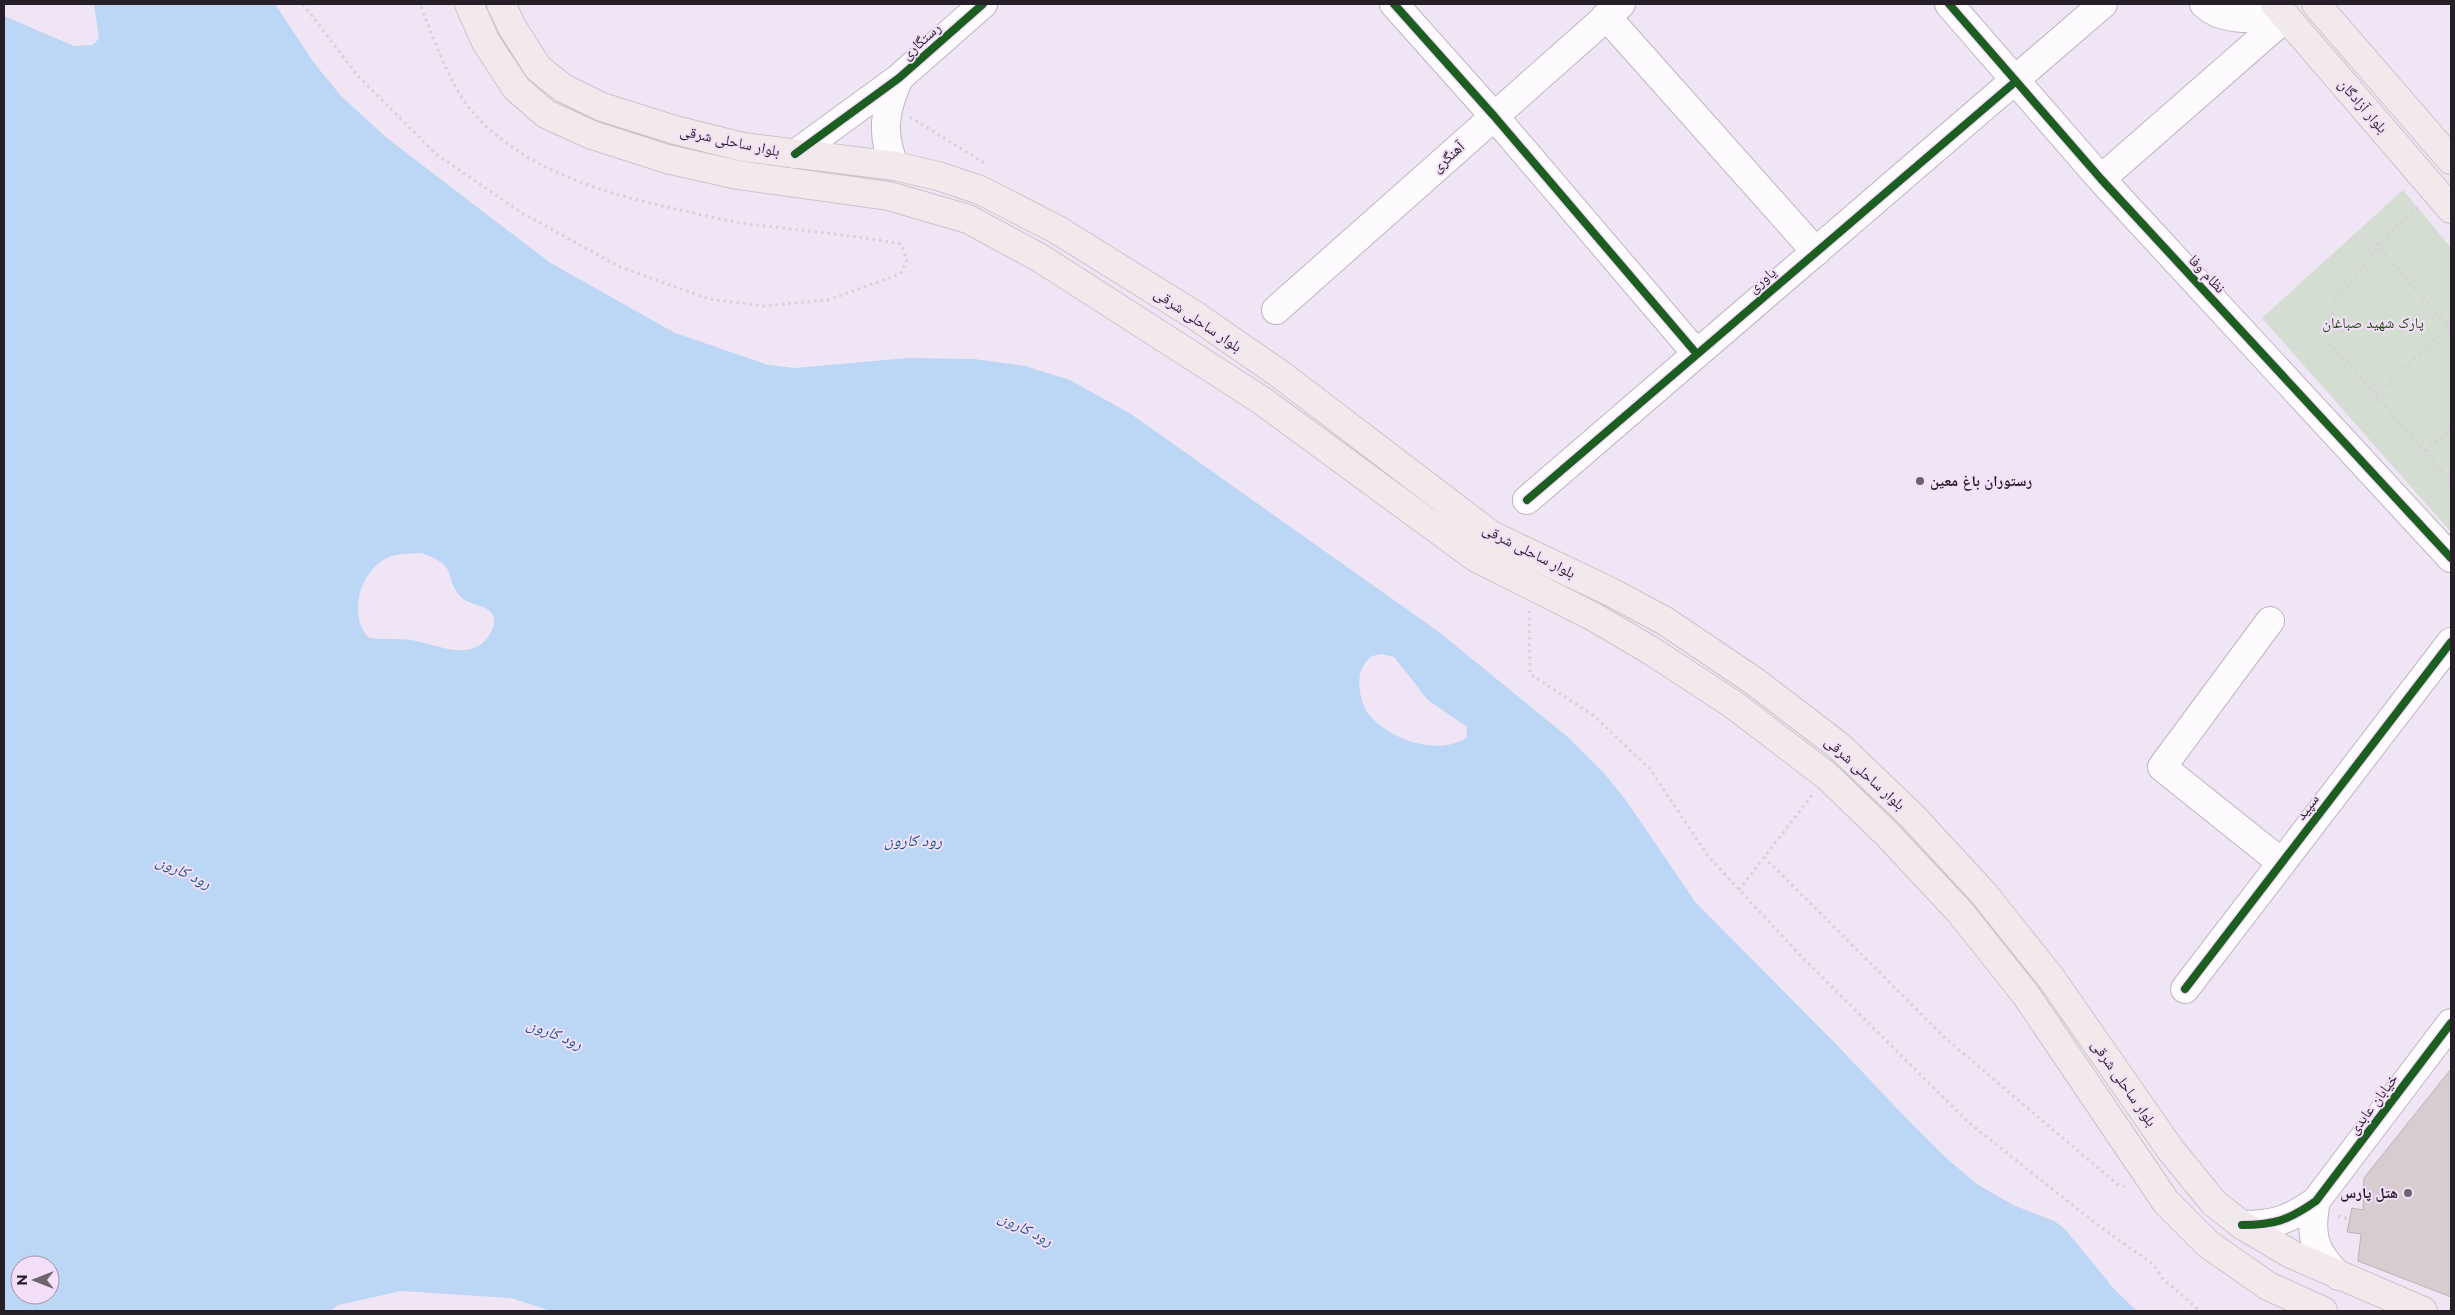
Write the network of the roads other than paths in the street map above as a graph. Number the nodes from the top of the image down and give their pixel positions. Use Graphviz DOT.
graph roads {
  1 [pos="468,4"];
  2 [pos="501,4"];
  3 [pos="982,4"];
  4 [pos="1394,4"];
  5 [pos="1949,4"];
  6 [pos="2103,4"];
  7 [pos="2204,4"];
  8 [pos="2316,4"];
  9 [pos="1613,10"];
  10 [pos="2280,11"];
  11 [pos="899,78"];
  12 [pos="2014,82"];
  13 [pos="1494,116"];
  14 [pos="795,154"];
  15 [pos="2451,160"];
  16 [pos="895,166"];
  17 [pos="2101,179"];
  18 [pos="2444,200"];
  19 [pos="1816,252"];
  20 [pos="1276,310"];
  21 [pos="1696,353"];
  22 [pos="1527,500"];
  23 [pos="1511,545"];
  24 [pos="2451,558"];
  25 [pos="1497,570"];
  26 [pos="2270,621"];
  27 [pos="2451,642"];
  28 [pos="2282,863"];
  29 [pos="2185,989"];
  30 [pos="2451,1023"];
  31 [pos="2316,1201"];
  32 [pos="2242,1225"];
  33 [pos="2338,1276"];
  34 [pos="2323,1311"];
  35 [pos="2423,1311"];
  1 -- 25 [label="main road, بلوار ساحلی شرقی"];
  2 -- 14 [label="main road, بلوار ساحلی شرقی"];
  3 -- 11 [label="street, رستگاری"];
  4 -- 13 [label="street"];
  5 -- 12 [label="street, نظام وفا"];
  6 -- 12 [label="street, یاوری"];
  7 -- 10 [label="street"];
  8 -- 15 [label="main road"];
  9 -- 13 [label="street, آهنگری"];
  9 -- 19 [label="street"];
  10 -- 17 [label="street"];
  10 -- 18 [label="main road, بلوار آزادگان"];
  11 -- 14 [label="street, رستگاری"];
  11 -- 16 [label="street"];
  12 -- 17 [label="street, نظام وفا"];
  12 -- 19 [label="street, یاوری"];
  13 -- 20 [label="street, آهنگری"];
  13 -- 21 [label="street"];
  14 -- 16 [label="main road, بلوار ساحلی شرقی"];
  16 -- 23 [label="main road, بلوار ساحلی شرقی"];
  17 -- 24 [label="street, نظام وفا"];
  19 -- 21 [label="street, یاوری"];
  21 -- 22 [label="street, یاوری"];
  23 -- 25 [label="main road"];
  23 -- 32 [label="main road, بلوار ساحلی شرقی"];
  25 -- 34 [label="main road, بلوار ساحلی شرقی"];
  26 -- 28 [label="street"];
  27 -- 28 [label="street, سپید"];
  28 -- 29 [label="street, سپید"];
  30 -- 31 [label="street, خیابان عابدی"];
  31 -- 32 [label="street"];
  31 -- 33 [label="street"];
  32 -- 33 [label="main road, بلوار ساحلی شرقی"];
  33 -- 35 [label="main road, بلوار ساحلی شرقی"];
}
